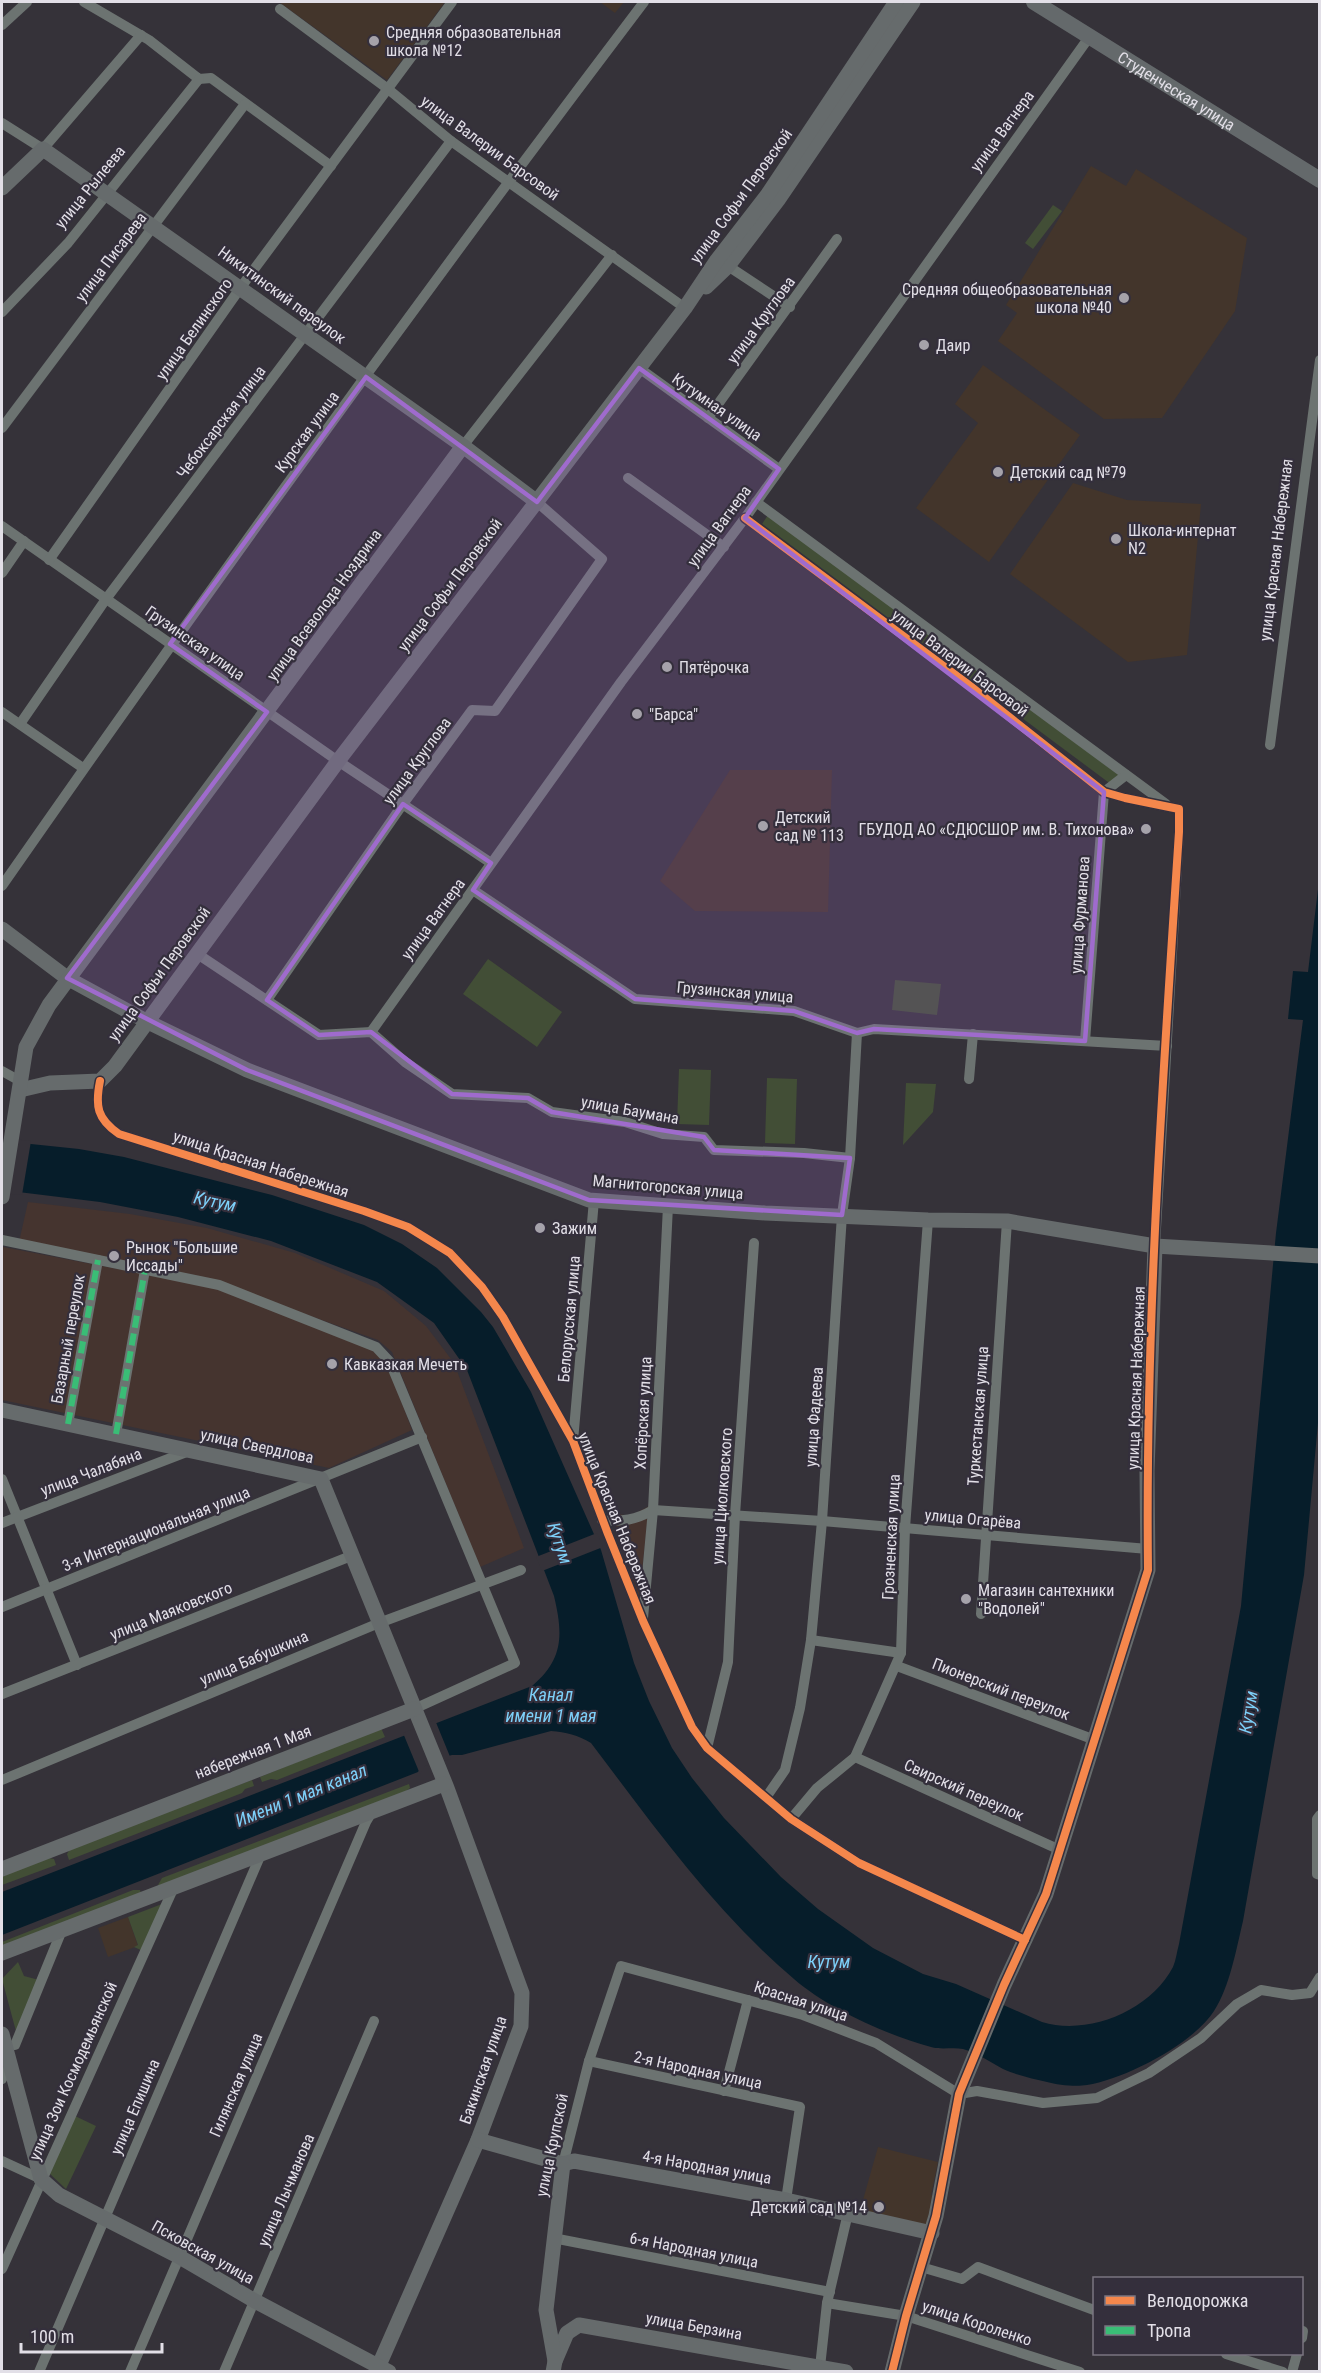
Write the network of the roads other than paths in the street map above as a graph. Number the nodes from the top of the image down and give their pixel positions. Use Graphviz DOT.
graph roads {
  1 [pos="27,2"];
  2 [pos="84,2"];
  3 [pos="452,2"];
  4 [pos="644,2"];
  5 [pos="896,2"];
  6 [pos="912,2"];
  7 [pos="1034,2"];
  8 [pos="280,9"];
  9 [pos="2,26"];
  10 [pos="141,35"];
  11 [pos="1090,36"];
  12 [pos="198,79"];
  13 [pos="388,89"];
  14 [pos="245,104"];
  15 [pos="2,123"];
  16 [pos="451,141"];
  17 [pos="43,149"];
  18 [pos="331,166"];
  19 [pos="1320,180"];
  20 [pos="508,181"];
  21 [pos="2,188"];
  22 [pos="108,194"];
  23 [pos="154,225"];
  24 [pos="837,239"];
  25 [pos="612,255"];
  26 [pos="728,266"];
  27 [pos="241,287"];
  28 [pos="790,307"];
  29 [pos="685,308"];
  30 [pos="2,312"];
  31 [pos="305,334"];
  32 [pos="1320,360"];
  33 [pos="639,368"];
  34 [pos="366,377"];
  35 [pos="708,418"];
  36 [pos="2,429"];
  37 [pos="463,446"];
  38 [pos="779,469"];
  39 [pos="628,478"];
  40 [pos="537,501"];
  41 [pos="756,502"];
  42 [pos="745,518"];
  43 [pos="2,526"];
  44 [pos="24,542"];
  45 [pos="724,547"];
  46 [pos="49,560"];
  47 [pos="2,573"];
  48 [pos="106,599"];
  49 [pos="926,627"];
  50 [pos="170,644"];
  51 [pos="914,644"];
  52 [pos="2,712"];
  53 [pos="267,712"];
  54 [pos="20,724"];
  55 [pos="1269,745"];
  56 [pos="338,761"];
  57 [pos="83,768"];
  58 [pos="1126,775"];
  59 [pos="1104,792"];
  60 [pos="403,804"];
  61 [pos="1168,806"];
  62 [pos="491,863"];
  63 [pos="2,886"];
  64 [pos="473,890"];
  65 [pos="2,929"];
  66 [pos="196,953"];
  67 [pos="67,978"];
  68 [pos="267,1000"];
  69 [pos="148,1022"];
  70 [pos="370,1032"];
  71 [pos="857,1033"];
  72 [pos="973,1035"];
  73 [pos="1085,1041"];
  74 [pos="1167,1046"];
  75 [pos="2,1071"];
  76 [pos="969,1079"];
  77 [pos="100,1081"];
  78 [pos="20,1085"];
  79 [pos="9,1127"];
  80 [pos="850,1158"];
  81 [pos="2,1197"];
  82 [pos="594,1200"];
  83 [pos="668,1206"];
  84 [pos="842,1215"];
  85 [pos="928,1220"];
  86 [pos="1007,1221"];
  87 [pos="2,1240"];
  88 [pos="754,1244"];
  89 [pos="1155,1246"];
  90 [pos="1320,1256"];
  91 [pos="98,1260"];
  92 [pos="146,1270"];
  93 [pos="2,1410"];
  94 [pos="68,1424"];
  95 [pos="116,1434"];
  96 [pos="422,1437"];
  97 [pos="573,1441"];
  98 [pos="192,1450"];
  99 [pos="2,1479"];
  100 [pos="321,1479"];
  101 [pos="653,1510"];
  102 [pos="735,1515"];
  103 [pos="17,1517"];
  104 [pos="602,1520"];
  105 [pos="822,1521"];
  106 [pos="2,1523"];
  107 [pos="905,1528"];
  108 [pos="985,1535"];
  109 [pos="1148,1549"];
  110 [pos="351,1556"];
  111 [pos="520,1570"];
  112 [pos="484,1584"];
  113 [pos="46,1589"];
  114 [pos="2,1607"];
  115 [pos="981,1614"];
  116 [pos="643,1621"];
  117 [pos="379,1623"];
  118 [pos="811,1640"];
  119 [pos="901,1653"];
  120 [pos="77,1665"];
  121 [pos="897,1666"];
  122 [pos="2,1694"];
  123 [pos="416,1715"];
  124 [pos="1095,1740"];
  125 [pos="707,1748"];
  126 [pos="855,1757"];
  127 [pos="442,1779"];
  128 [pos="2,1780"];
  129 [pos="767,1796"];
  130 [pos="372,1812"];
  131 [pos="1320,1815"];
  132 [pos="791,1819"];
  133 [pos="1060,1850"];
  134 [pos="261,1854"];
  135 [pos="2,1869"];
  136 [pos="1320,1875"];
  137 [pos="174,1887"];
  138 [pos="62,1930"];
  139 [pos="1025,1940"];
  140 [pos="2,1953"];
  141 [pos="621,1966"];
  142 [pos="1320,1977"];
  143 [pos="748,2000"];
  144 [pos="374,2021"];
  145 [pos="2,2034"];
  146 [pos="15,2044"];
  147 [pos="10,2060"];
  148 [pos="590,2061"];
  149 [pos="2,2079"];
  150 [pos="724,2091"];
  151 [pos="959,2094"];
  152 [pos="478,2140"];
  153 [pos="2,2161"];
  154 [pos="563,2164"];
  155 [pos="41,2179"];
  156 [pos="786,2200"];
  157 [pos="848,2212"];
  158 [pos="104,2219"];
  159 [pos="932,2233"];
  160 [pos="553,2238"];
  161 [pos="178,2256"];
  162 [pos="921,2266"];
  163 [pos="2,2269"];
  164 [pos="830,2292"];
  165 [pos="255,2301"];
  166 [pos="827,2303"];
  167 [pos="1093,2309"];
  168 [pos="906,2316"];
  169 [pos="1229,2355"];
  170 [pos="1297,2355"];
  171 [pos="554,2366"];
  172 [pos="820,2367"];
  173 [pos="381,2370"];
  174 [pos="39,2372"];
  175 [pos="130,2372"];
  176 [pos="224,2372"];
  177 [pos="846,2372"];
  178 [pos="892,2372"];
  179 [pos="1080,2372"];
  180 [pos="1282,2372"];
  181 [pos="1292,2372"];
  1 -- 9 [label="street"];
  2 -- 10 [label="street"];
  3 -- 13 [label="street, улица Белинского"];
  4 -- 20 [label="street, Курская улица"];
  5 -- 29 [label="main road, улица Софьи Перовской"];
  6 -- 26 [label="main road"];
  7 -- 11 [label="main road, Студенческая улица"];
  8 -- 13 [label="street, улица Валерии Барсовой"];
  10 -- 12 [label="street"];
  10 -- 17 [label="street"];
  11 -- 19 [label="main road, Студенческая улица"];
  11 -- 38 [label="street, улица Вагнера"];
  12 -- 14 [label="street"];
  12 -- 22 [label="street, улица Рылеева"];
  13 -- 16 [label="street, улица Валерии Барсовой"];
  13 -- 18 [label="street, улица Белинского"];
  14 -- 18 [label="street"];
  14 -- 23 [label="street, улица Писарева"];
  15 -- 17 [label="street, Никитинский переулок"];
  16 -- 20 [label="street, улица Валерии Барсовой"];
  16 -- 31 [label="street, Чебоксарская улица"];
  17 -- 21 [label="main road"];
  17 -- 22 [label="main road, Никитинский переулок"];
  18 -- 27 [label="street, улица Белинского"];
  20 -- 25 [label="street, улица Валерии Барсовой"];
  20 -- 34 [label="street, Курская улица"];
  22 -- 23 [label="main road, Никитинский переулок"];
  22 -- 30 [label="street, улица Рылеева"];
  23 -- 27 [label="main road, Никитинский переулок"];
  23 -- 36 [label="street, улица Писарева"];
  24 -- 28 [label="street, улица Круглова"];
  25 -- 29 [label="street, улица Валерии Барсовой"];
  25 -- 37 [label="street, улица Всеволода Ноздрина"];
  26 -- 28 [label="street"];
  26 -- 29 [label="main road"];
  27 -- 31 [label="main road, Никитинский переулок"];
  27 -- 46 [label="street, улица Белинского"];
  28 -- 35 [label="street, улица Круглова"];
  29 -- 33 [label="main road, улица Софьи Перовской"];
  31 -- 34 [label="main road, Никитинский переулок"];
  31 -- 48 [label="street, Чебоксарская улица"];
  32 -- 55 [label="street, улица Красная Набережная"];
  33 -- 35 [label="street, Кутумная улица"];
  33 -- 40 [label="main road, улица Софьи Перовской"];
  34 -- 37 [label="main road, Никитинский переулок"];
  34 -- 50 [label="street, Курская улица"];
  35 -- 38 [label="street, Кутумная улица"];
  37 -- 40 [label="main road, Никитинский переулок"];
  37 -- 53 [label="main road, улица Всеволода Ноздрина"];
  38 -- 41 [label="street, улица Вагнера"];
  39 -- 45 [label="street"];
  40 -- 56 [label="main road, улица Софьи Перовской"];
  40 -- 60 [label="street, улица Круглова"];
  41 -- 42 [label="street, улица Вагнера"];
  41 -- 49 [label="street, улица Валерии Барсовой"];
  42 -- 45 [label="street, улица Вагнера"];
  42 -- 51 [label="street, улица Валерии Барсовой"];
  43 -- 44 [label="street, Грузинская улица"];
  44 -- 46 [label="street, Грузинская улица"];
  44 -- 47 [label="street"];
  45 -- 62 [label="street, улица Вагнера"];
  46 -- 48 [label="street, Грузинская улица"];
  48 -- 50 [label="street, Грузинская улица"];
  48 -- 54 [label="street, Чебоксарская улица"];
  49 -- 51 [label="street"];
  49 -- 58 [label="street, улица Валерии Барсовой"];
  50 -- 53 [label="street, Грузинская улица"];
  50 -- 57 [label="street, Курская улица"];
  51 -- 59 [label="street, улица Валерии Барсовой"];
  52 -- 54 [label="street"];
  53 -- 56 [label="street, Грузинская улица"];
  53 -- 67 [label="main road, улица Всеволода Ноздрина"];
  54 -- 57 [label="street"];
  56 -- 60 [label="street, Грузинская улица"];
  56 -- 66 [label="main road, улица Софьи Перовской"];
  57 -- 63 [label="street, Курская улица"];
  58 -- 59 [label="street"];
  58 -- 61 [label="street, улица Валерии Барсовой"];
  59 -- 61 [label="street, улица Валерии Барсовой"];
  59 -- 73 [label="street, улица Фурманова"];
  60 -- 62 [label="street, Грузинская улица"];
  60 -- 68 [label="street, улица Круглова"];
  61 -- 74 [label="street, улица Красная Набережная"];
  62 -- 64 [label="street, улица Вагнера"];
  64 -- 70 [label="street, улица Вагнера"];
  64 -- 71 [label="street, Грузинская улица"];
  65 -- 67 [label="main road, Магнитогорская улица"];
  66 -- 68 [label="street"];
  66 -- 69 [label="main road, улица Софьи Перовской"];
  67 -- 69 [label="main road, Магнитогорская улица"];
  67 -- 78 [label="main road, улица Всеволода Ноздрина"];
  68 -- 70 [label="street"];
  69 -- 77 [label="main road, улица Софьи Перовской"];
  69 -- 82 [label="main road, Магнитогорская улица"];
  70 -- 80 [label="street, улица Баумана"];
  71 -- 72 [label="street, Грузинская улица"];
  71 -- 80 [label="street, улица Фадеева"];
  72 -- 73 [label="street, Грузинская улица"];
  72 -- 76 [label="street"];
  73 -- 74 [label="street, Грузинская улица"];
  74 -- 89 [label="street, улица Красная Набережная"];
  75 -- 78 [label="street"];
  77 -- 78 [label="main road"];
  77 -- 97 [label="street, улица Красная Набережная"];
  78 -- 79 [label="main road"];
  79 -- 81 [label="main road"];
  80 -- 84 [label="street, улица Фадеева"];
  82 -- 83 [label="main road, Магнитогорская улица"];
  82 -- 97 [label="street, Белорусская улица"];
  83 -- 84 [label="main road, Магнитогорская улица"];
  83 -- 101 [label="street, Хопёрская улица"];
  84 -- 85 [label="main road, Магнитогорская улица"];
  84 -- 105 [label="street, улица Фадеева"];
  85 -- 86 [label="main road, Магнитогорская улица"];
  85 -- 107 [label="street, Грозненская улица"];
  86 -- 89 [label="main road, Магнитогорская улица"];
  86 -- 108 [label="street, Туркестанская улица"];
  87 -- 91 [label="street"];
  88 -- 102 [label="street, улица Циолковского"];
  89 -- 90 [label="main road, Магнитогорская улица"];
  89 -- 109 [label="main road, улица Красная Набережная"];
  91 -- 92 [label="street"];
  91 -- 94 [label="street, Базарный переулок"];
  92 -- 95 [label="street"];
  92 -- 96 [label="street"];
  93 -- 94 [label="main road, улица Свердлова"];
  94 -- 95 [label="main road, улица Свердлова"];
  95 -- 98 [label="main road, улица Свердлова"];
  96 -- 100 [label="street, 3-я Интернациональная улица"];
  96 -- 112 [label="street"];
  97 -- 104 [label="street, улица Красная Набережная"];
  98 -- 100 [label="main road, улица Свердлова"];
  98 -- 103 [label="street, улица Чалабяна"];
  99 -- 103 [label="street"];
  100 -- 110 [label="main road, улица Свердлова"];
  100 -- 113 [label="street, 3-я Интернациональная улица"];
  101 -- 102 [label="street, улица Огарёва"];
  101 -- 104 [label="street"];
  101 -- 116 [label="street, Хопёрская улица"];
  102 -- 105 [label="street, улица Огарёва"];
  102 -- 125 [label="street, улица Циолковского"];
  103 -- 106 [label="street, улица Чалабяна"];
  103 -- 113 [label="street"];
  104 -- 116 [label="street, улица Красная Набережная"];
  105 -- 107 [label="street, улица Огарёва"];
  105 -- 118 [label="street, улица Фадеева"];
  107 -- 108 [label="street, улица Огарёва"];
  107 -- 119 [label="street, Грозненская улица"];
  108 -- 109 [label="street, улица Огарёва"];
  108 -- 115 [label="street, Туркестанская улица"];
  109 -- 124 [label="main road, улица Красная Набережная"];
  110 -- 117 [label="main road, улица Свердлова"];
  110 -- 120 [label="street, улица Маяковского"];
  111 -- 112 [label="street, улица Бабушкина"];
  112 -- 117 [label="street, улица Бабушкина"];
  112 -- 123 [label="street, набережная 1 Мая"];
  113 -- 114 [label="street, 3-я Интернациональная улица"];
  113 -- 120 [label="street"];
  116 -- 125 [label="street, улица Красная Набережная"];
  117 -- 123 [label="main road, улица Свердлова"];
  117 -- 128 [label="street, улица Бабушкина"];
  118 -- 119 [label="street"];
  118 -- 129 [label="street, улица Фадеева"];
  119 -- 121 [label="street, Грозненская улица"];
  120 -- 122 [label="street, улица Маяковского"];
  121 -- 124 [label="street, Пионерский переулок"];
  121 -- 126 [label="street, Грозненская улица"];
  123 -- 127 [label="main road, Бакинская улица"];
  123 -- 135 [label="main road, набережная 1 Мая"];
  124 -- 133 [label="main road, улица Красная Набережная"];
  125 -- 129 [label="street, улица Красная Набережная"];
  126 -- 132 [label="street, Грозненская улица"];
  126 -- 133 [label="street, Свирский переулок"];
  127 -- 130 [label="main road"];
  127 -- 152 [label="main road, Бакинская улица"];
  129 -- 132 [label="street, улица Красная Набережная"];
  130 -- 134 [label="main road"];
  130 -- 161 [label="street, Гилянская улица"];
  131 -- 136 [label="street"];
  132 -- 139 [label="street, улица Красная Набережная"];
  133 -- 139 [label="main road, улица Красная Набережная"];
  134 -- 137 [label="main road"];
  134 -- 158 [label="street, улица Епишина"];
  137 -- 138 [label="main road"];
  137 -- 155 [label="street, улица Зои Космодемьянской"];
  138 -- 140 [label="main road"];
  138 -- 146 [label="street"];
  139 -- 151 [label="main road, улица Красная Набережная"];
  141 -- 143 [label="street, Красная улица"];
  141 -- 148 [label="street, улица Крупской"];
  142 -- 151 [label="street"];
  143 -- 150 [label="street"];
  143 -- 151 [label="street, Красная улица"];
  144 -- 165 [label="street, улица Лычманова"];
  145 -- 147 [label="main road"];
  147 -- 149 [label="street"];
  147 -- 155 [label="main road"];
  148 -- 150 [label="street, 2-я Народная улица"];
  148 -- 154 [label="street, улица Крупской"];
  150 -- 156 [label="street, 2-я Народная улица"];
  151 -- 159 [label="main road, улица Красная Набережная"];
  152 -- 154 [label="main road, 4-я Народная улица"];
  152 -- 173 [label="main road, Бакинская улица"];
  153 -- 155 [label="street, Псковская улица"];
  154 -- 156 [label="main road, 4-я Народная улица"];
  154 -- 160 [label="main road, улица Крупской"];
  155 -- 158 [label="main road, Псковская улица"];
  155 -- 163 [label="street, улица Зои Космодемьянской"];
  156 -- 157 [label="main road, 4-я Народная улица"];
  157 -- 159 [label="main road, 4-я Народная улица"];
  157 -- 164 [label="street"];
  158 -- 161 [label="main road, Псковская улица"];
  158 -- 174 [label="street, улица Епишина"];
  159 -- 162 [label="main road, улица Красная Набережная"];
  160 -- 164 [label="street, 6-я Народная улица"];
  160 -- 171 [label="main road, улица Крупской"];
  161 -- 165 [label="main road, Псковская улица"];
  161 -- 175 [label="street, Гилянская улица"];
  162 -- 167 [label="street"];
  162 -- 168 [label="main road, улица Красная Набережная"];
  164 -- 166 [label="street"];
  165 -- 173 [label="main road, Псковская улица"];
  165 -- 176 [label="street, улица Лычманова"];
  166 -- 168 [label="street, улица Короленко"];
  166 -- 172 [label="street"];
  168 -- 178 [label="main road, улица Красная Набережная"];
  168 -- 179 [label="street, улица Короленко"];
  169 -- 180 [label="street"];
  170 -- 181 [label="street"];
  171 -- 172 [label="main road, улица Берзина"];
  172 -- 177 [label="main road, улица Берзина"];
}
